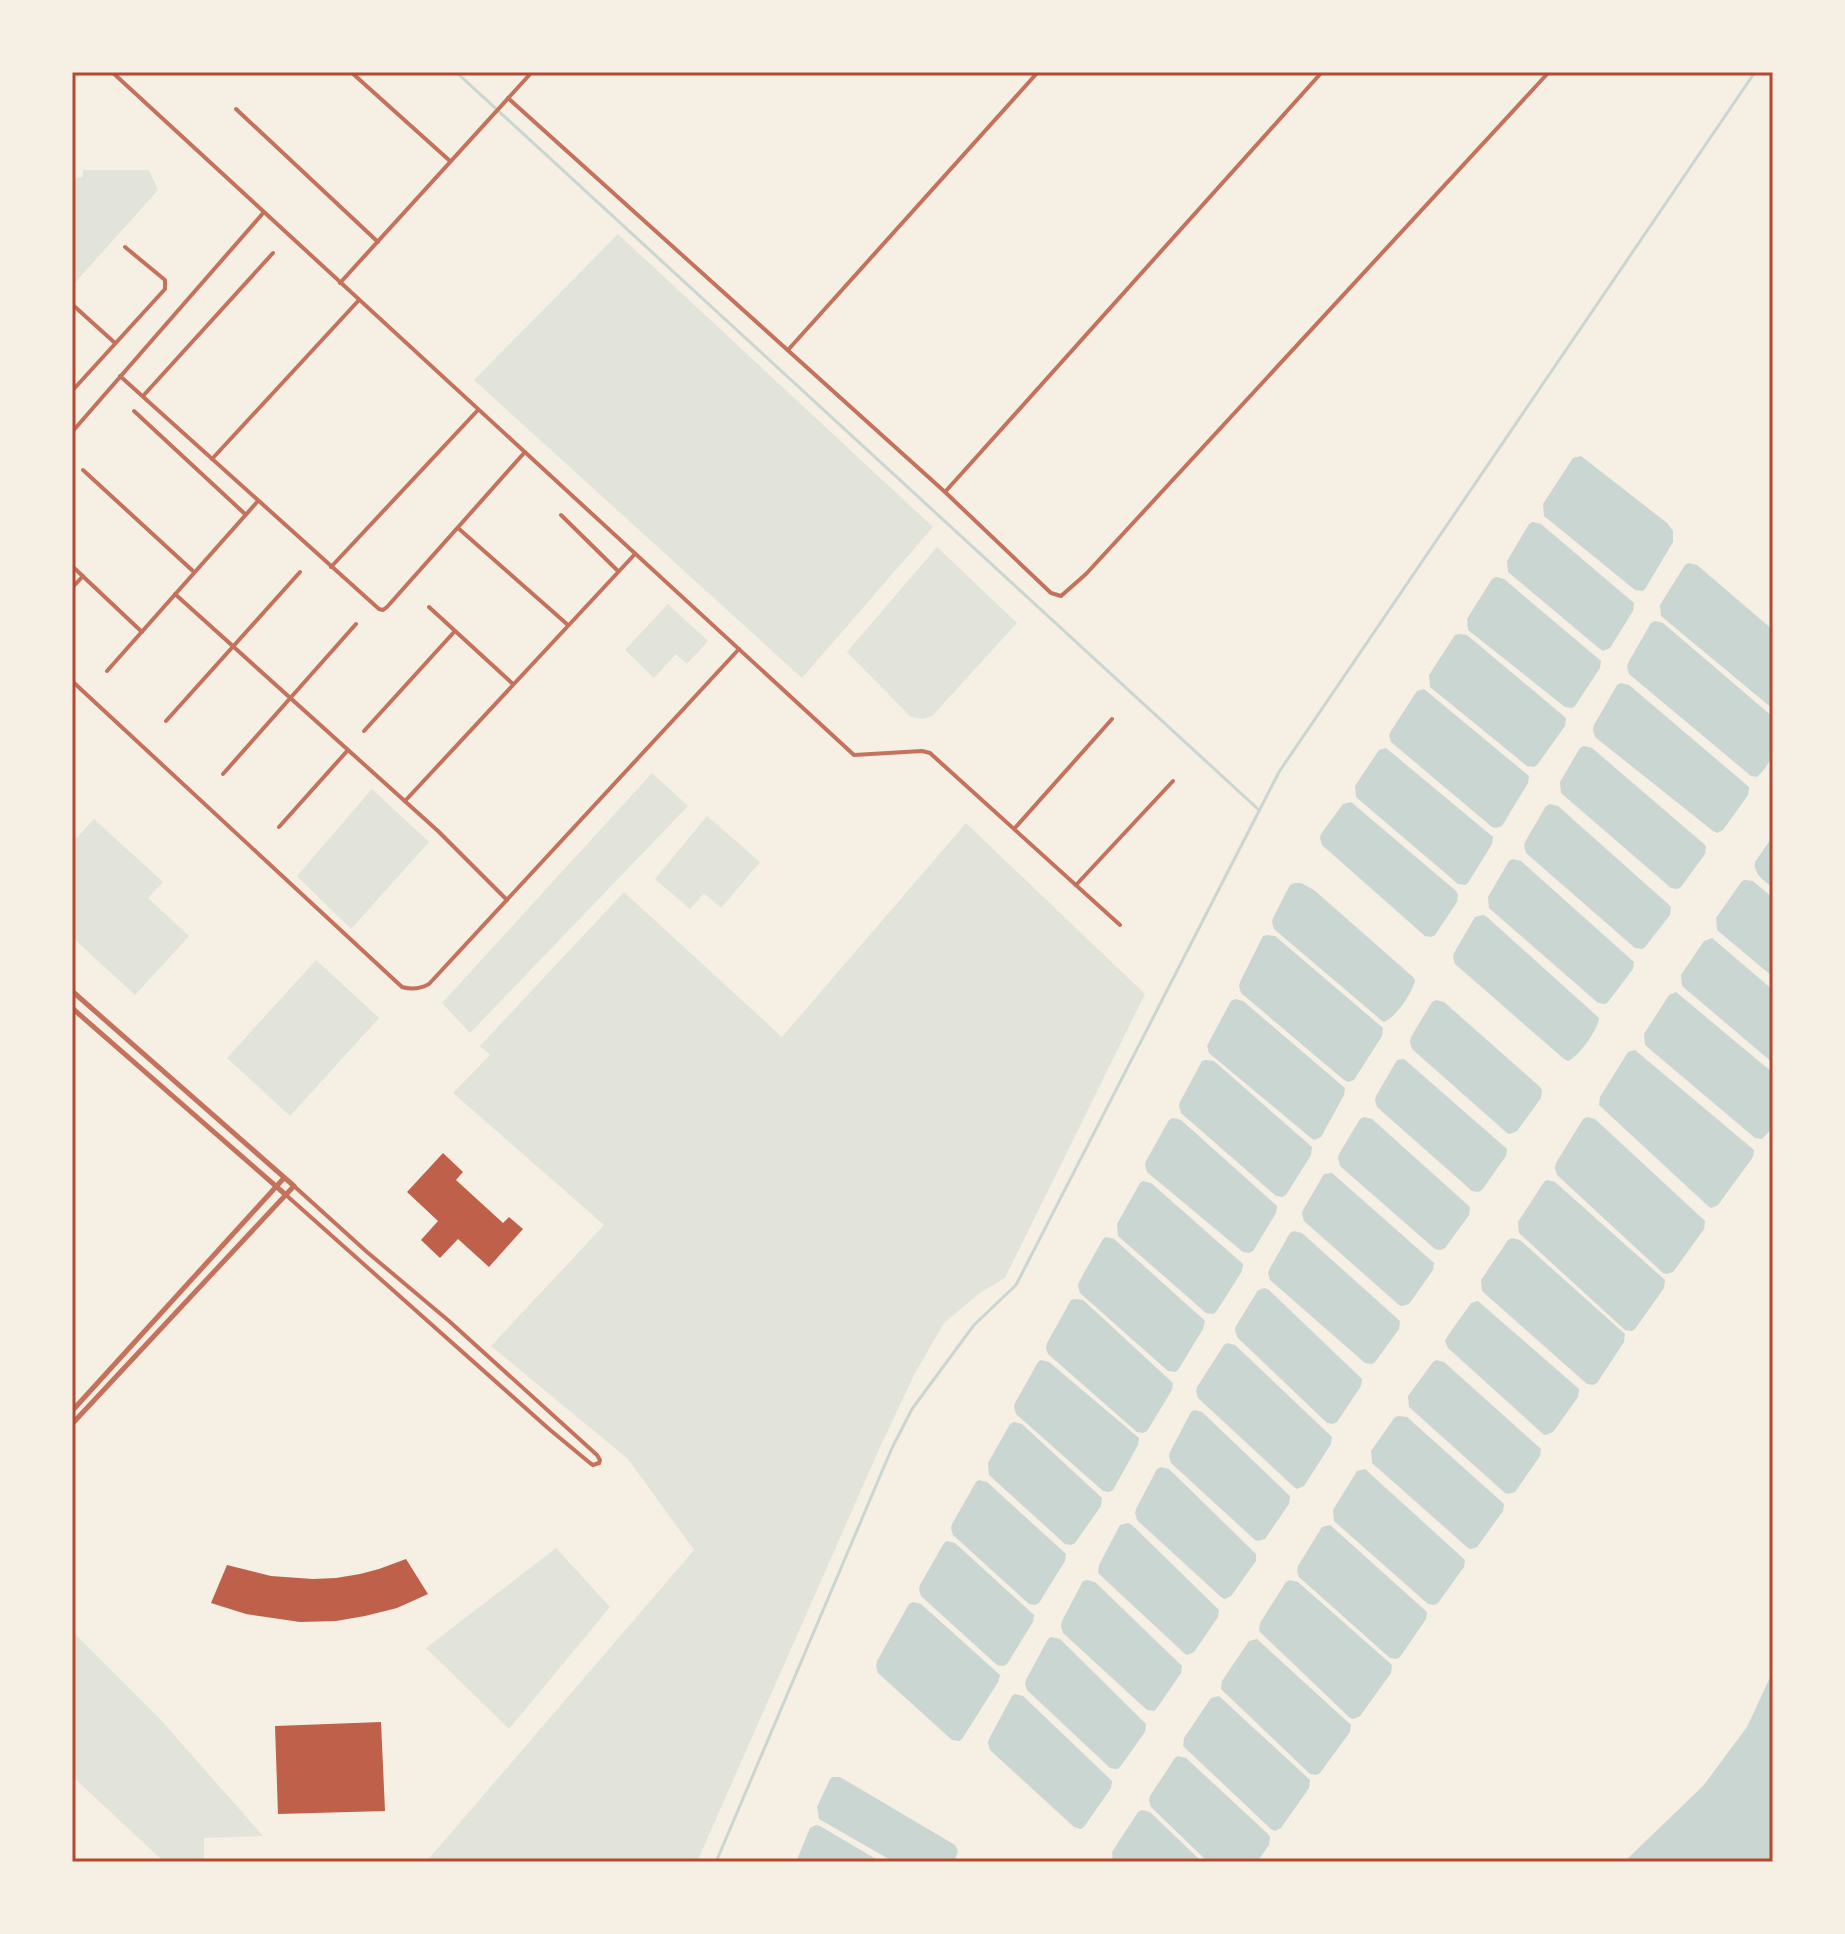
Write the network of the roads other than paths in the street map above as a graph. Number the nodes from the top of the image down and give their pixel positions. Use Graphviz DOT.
graph roads {
  1 [pos="112,72"];
  2 [pos="351,72"];
  3 [pos="532,72"];
  4 [pos="1038,72"];
  5 [pos="1322,72"];
  6 [pos="1549,72"];
  7 [pos="508,98"];
  8 [pos="236,109"];
  9 [pos="451,162"];
  10 [pos="264,212"];
  11 [pos="378,242"];
  12 [pos="125,247"];
  13 [pos="273,253"];
  14 [pos="340,283"];
  15 [pos="359,300"];
  16 [pos="74,306"];
  17 [pos="115,343"];
  18 [pos="788,351"];
  19 [pos="120,376"];
  20 [pos="72,391"];
  21 [pos="143,396"];
  22 [pos="478,410"];
  23 [pos="134,411"];
  24 [pos="73,428"];
  25 [pos="525,452"];
  26 [pos="212,459"];
  27 [pos="83,470"];
  28 [pos="945,492"];
  29 [pos="258,501"];
  30 [pos="245,514"];
  31 [pos="561,515"];
  32 [pos="458,528"];
  33 [pos="635,554"];
  34 [pos="72,566"];
  35 [pos="331,567"];
  36 [pos="618,571"];
  37 [pos="194,572"];
  38 [pos="300,572"];
  39 [pos="83,576"];
  40 [pos="72,588"];
  41 [pos="175,594"];
  42 [pos="429,607"];
  43 [pos="356,624"];
  44 [pos="568,625"];
  45 [pos="455,631"];
  46 [pos="142,632"];
  47 [pos="233,646"];
  48 [pos="739,649"];
  49 [pos="107,671"];
  50 [pos="72,681"];
  51 [pos="514,684"];
  52 [pos="290,698"];
  53 [pos="1112,719"];
  54 [pos="166,721"];
  55 [pos="364,731"];
  56 [pos="348,750"];
  57 [pos="223,774"];
  58 [pos="1173,781"];
  59 [pos="405,801"];
  60 [pos="279,827"];
  61 [pos="1015,828"];
  62 [pos="1076,885"];
  63 [pos="507,900"];
  64 [pos="1120,925"];
  65 [pos="72,991"];
  66 [pos="72,1008"];
  67 [pos="284,1178"];
  68 [pos="277,1186"];
  69 [pos="294,1186"];
  70 [pos="286,1195"];
  71 [pos="72,1411"];
  72 [pos="72,1424"];
  1 -- 10 [label="street"];
  2 -- 9 [label="street"];
  3 -- 7 [label="street"];
  4 -- 18 [label="street"];
  5 -- 28 [label="street"];
  6 -- 28 [label="street"];
  7 -- 9 [label="street"];
  7 -- 18 [label="street"];
  8 -- 11 [label="street"];
  9 -- 11 [label="street"];
  10 -- 14 [label="street"];
  10 -- 19 [label="street"];
  11 -- 14 [label="street"];
  12 -- 17 [label="street"];
  13 -- 21 [label="street"];
  14 -- 15 [label="street"];
  15 -- 22 [label="street"];
  15 -- 26 [label="street"];
  16 -- 17 [label="street"];
  17 -- 20 [label="street"];
  18 -- 28 [label="street"];
  19 -- 21 [label="street"];
  19 -- 24 [label="street"];
  21 -- 26 [label="street"];
  22 -- 25 [label="street"];
  22 -- 35 [label="street"];
  23 -- 30 [label="street"];
  25 -- 32 [label="street"];
  25 -- 33 [label="street"];
  26 -- 29 [label="street"];
  27 -- 37 [label="street"];
  29 -- 30 [label="street"];
  29 -- 35 [label="street"];
  30 -- 37 [label="street"];
  31 -- 36 [label="street"];
  32 -- 35 [label="street"];
  32 -- 44 [label="street"];
  33 -- 36 [label="street"];
  33 -- 48 [label="street"];
  34 -- 39 [label="street"];
  36 -- 44 [label="street"];
  37 -- 41 [label="street"];
  38 -- 47 [label="street"];
  39 -- 40 [label="street"];
  39 -- 46 [label="street"];
  41 -- 46 [label="street"];
  41 -- 47 [label="street"];
  42 -- 45 [label="street"];
  43 -- 52 [label="street"];
  44 -- 51 [label="street"];
  45 -- 51 [label="street"];
  45 -- 55 [label="street"];
  46 -- 49 [label="street"];
  47 -- 52 [label="street"];
  47 -- 54 [label="street"];
  48 -- 61 [label="street"];
  48 -- 63 [label="street"];
  50 -- 63 [label="street"];
  51 -- 59 [label="street"];
  52 -- 56 [label="street"];
  52 -- 57 [label="street"];
  53 -- 61 [label="street"];
  56 -- 59 [label="street"];
  56 -- 60 [label="street"];
  58 -- 62 [label="street"];
  59 -- 63 [label="street"];
  61 -- 62 [label="street"];
  62 -- 64 [label="street"];
  65 -- 67 [label="street"];
  66 -- 68 [label="street"];
  67 -- 68 [label="street"];
  67 -- 69 [label="street"];
  68 -- 70 [label="street"];
  68 -- 71 [label="street"];
  69 -- 70 [label="street"];
  69 -- 70 [label="street"];
  70 -- 72 [label="street"];
}
